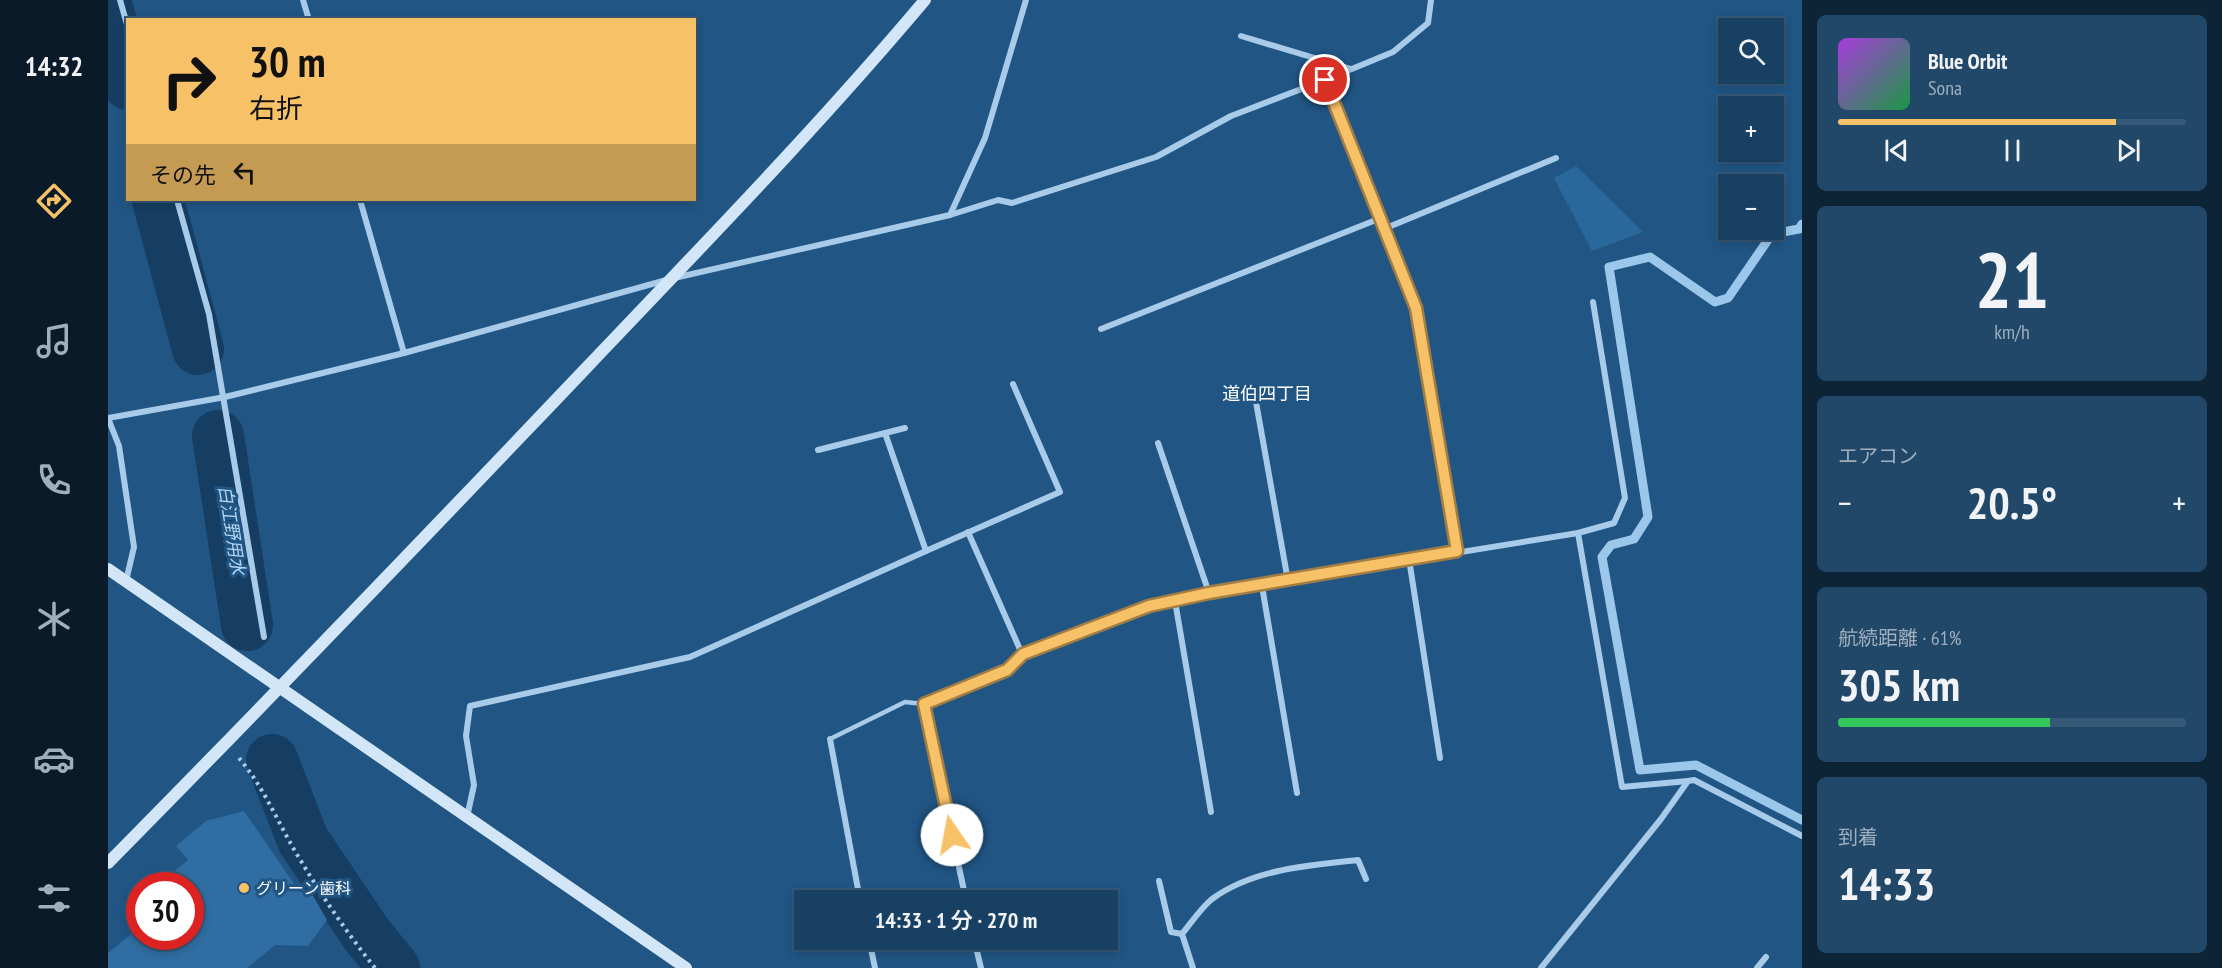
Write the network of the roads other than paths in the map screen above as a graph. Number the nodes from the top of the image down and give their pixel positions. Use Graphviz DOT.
graph roads {
  1 [pos="120,0"];
  2 [pos="303,0"];
  3 [pos="925,0"];
  4 [pos="1026,0"];
  5 [pos="1431,0"];
  6 [pos="308,18"];
  7 [pos="126,21"];
  8 [pos="1241,36"];
  9 [pos="1351,69"];
  10 [pos="1325,80"];
  11 [pos="1556,158"];
  12 [pos="177,201"];
  13 [pos="360,201"];
  14 [pos="950,214"];
  15 [pos="1382,218"];
  16 [pos="1386,228"];
  17 [pos="670,279"];
  18 [pos="1593,302"];
  19 [pos="1101,329"];
  20 [pos="404,353"];
  21 [pos="1013,384"];
  22 [pos="1254,391"];
  23 [pos="225,397"];
  24 [pos="108,418"];
  25 [pos="905,428"];
  26 [pos="885,434"];
  27 [pos="1158,443"];
  28 [pos="818,450"];
  29 [pos="968,532"];
  30 [pos="1578,533"];
  31 [pos="926,551"];
  32 [pos="1457,551"];
  33 [pos="1409,559"];
  34 [pos="108,568"];
  35 [pos="126,581"];
  36 [pos="1288,581"];
  37 [pos="1262,586"];
  38 [pos="1209,593"];
  39 [pos="1175,601"];
  40 [pos="264,637"];
  41 [pos="1023,654"];
  42 [pos="282,687"];
  43 [pos="924,704"];
  44 [pos="830,739"];
  45 [pos="1440,758"];
  46 [pos="1688,781"];
  47 [pos="1297,794"];
  48 [pos="1211,812"];
  49 [pos="467,818"];
  50 [pos="1802,837"];
  51 [pos="108,863"];
  52 [pos="1366,879"];
  53 [pos="1159,881"];
  54 [pos="858,890"];
  55 [pos="964,890"];
  56 [pos="1182,934"];
  57 [pos="871,950"];
  58 [pos="977,950"];
  59 [pos="1766,957"];
  60 [pos="686,968"];
  61 [pos="875,968"];
  62 [pos="981,968"];
  63 [pos="1192,968"];
  64 [pos="1540,968"];
  65 [pos="1757,968"];
  1 -- 7 [label="street"];
  2 -- 6 [label="street"];
  3 -- 17 [label="street"];
  4 -- 14 [label="street"];
  5 -- 9 [label="street"];
  8 -- 9 [label="street"];
  9 -- 10 [label="street"];
  10 -- 14 [label="street"];
  10 -- 15 [label="street"];
  11 -- 16 [label="street"];
  12 -- 23 [label="street"];
  13 -- 20 [label="street"];
  14 -- 17 [label="street"];
  15 -- 16 [label="street"];
  15 -- 19 [label="street"];
  16 -- 32 [label="street"];
  17 -- 20 [label="street"];
  17 -- 42 [label="street"];
  18 -- 30 [label="street"];
  20 -- 23 [label="street"];
  21 -- 29 [label="street"];
  22 -- 36 [label="street"];
  23 -- 24 [label="street"];
  23 -- 40 [label="street"];
  24 -- 35 [label="street"];
  25 -- 26 [label="street"];
  26 -- 28 [label="street"];
  26 -- 31 [label="street"];
  27 -- 38 [label="street"];
  29 -- 31 [label="street"];
  29 -- 41 [label="street"];
  30 -- 32 [label="street"];
  30 -- 46 [label="street"];
  31 -- 49 [label="street"];
  32 -- 33 [label="street"];
  33 -- 36 [label="street"];
  33 -- 45 [label="street"];
  34 -- 35 [label="street"];
  35 -- 42 [label="street"];
  36 -- 37 [label="street"];
  37 -- 38 [label="street"];
  37 -- 47 [label="street"];
  38 -- 39 [label="street"];
  39 -- 41 [label="street"];
  39 -- 48 [label="street"];
  41 -- 43 [label="street"];
  42 -- 49 [label="street"];
  42 -- 51 [label="street"];
  43 -- 44 [label="lane"];
  43 -- 55 [label="street"];
  44 -- 54 [label="street"];
  46 -- 50 [label="street"];
  46 -- 64 [label="street"];
  49 -- 60 [label="street"];
  52 -- 56 [label="street"];
  53 -- 56 [label="street"];
  56 -- 63 [label="street"];
  57 -- 61 [label="street"];
  58 -- 62 [label="street"];
  59 -- 65 [label="street"];
}
